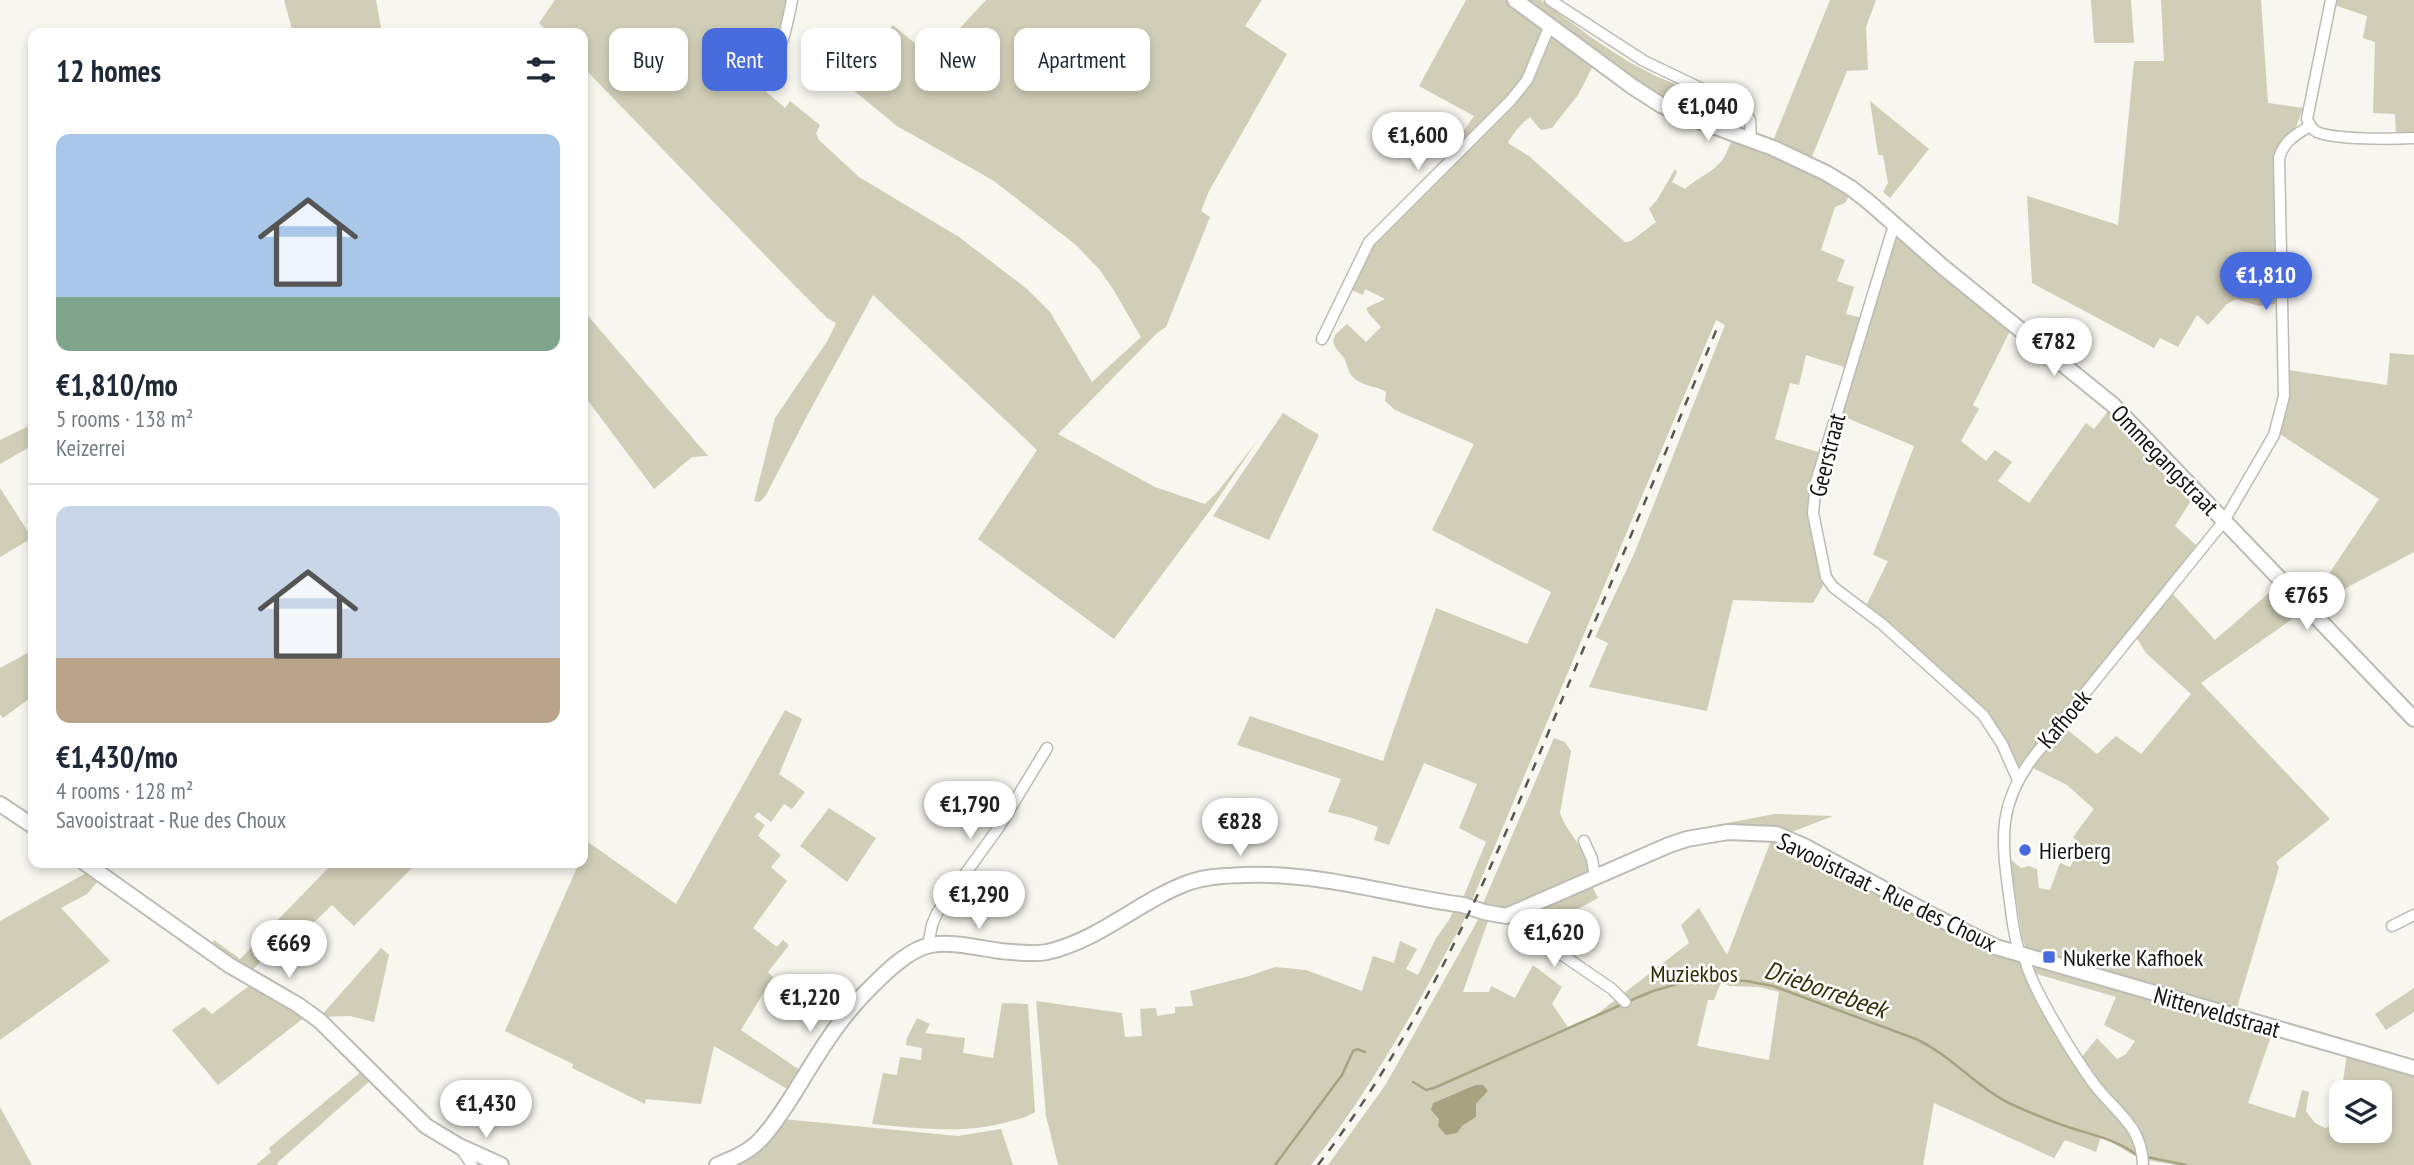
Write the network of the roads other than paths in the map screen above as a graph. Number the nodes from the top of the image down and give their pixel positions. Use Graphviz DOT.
graph roads {
  1 [pos="792,0"];
  2 [pos="1515,0"];
  3 [pos="1550,0"];
  4 [pos="2331,0"];
  5 [pos="1550,25"];
  6 [pos="786,28"];
  7 [pos="2310,126"];
  8 [pos="2414,138"];
  9 [pos="1751,139"];
  10 [pos="1894,225"];
  11 [pos="1322,339"];
  12 [pos="2224,521"];
  13 [pos="2414,719"];
  14 [pos="1047,748"];
  15 [pos="2018,780"];
  16 [pos="0,804"];
  17 [pos="28,823"];
  18 [pos="1584,841"];
  19 [pos="92,868"];
  20 [pos="1595,877"];
  21 [pos="1513,914"];
  22 [pos="2414,915"];
  23 [pos="2392,926"];
  24 [pos="928,945"];
  25 [pos="2022,955"];
  26 [pos="1625,1002"];
  27 [pos="2414,1068"];
  28 [pos="459,1146"];
  29 [pos="472,1165"];
  30 [pos="501,1165"];
  31 [pos="718,1165"];
  32 [pos="2143,1165"];
  1 -- 6 [label="street"];
  2 -- 5 [label="main road, Ommegangstraat"];
  3 -- 9 [label="street"];
  4 -- 7 [label="street"];
  5 -- 9 [label="main road, Ommegangstraat"];
  5 -- 11 [label="street"];
  7 -- 8 [label="street"];
  7 -- 12 [label="street, Kafhoek"];
  9 -- 10 [label="main road, Ommegangstraat"];
  10 -- 12 [label="main road, Ommegangstraat"];
  10 -- 15 [label="street, Geerstraat"];
  12 -- 13 [label="main road, Ommegangstraat"];
  12 -- 15 [label="street, Kafhoek"];
  14 -- 24 [label="street"];
  15 -- 25 [label="street, Kafhoek"];
  16 -- 17 [label="main road"];
  18 -- 20 [label="street"];
  19 -- 28 [label="main road"];
  20 -- 21 [label="main road, Savooistraat - Rue des Choux"];
  20 -- 25 [label="main road, Savooistraat - Rue des Choux"];
  21 -- 24 [label="main road"];
  21 -- 26 [label="street"];
  22 -- 23 [label="street"];
  24 -- 31 [label="main road"];
  25 -- 27 [label="main road, Nitterveldstraat"];
  25 -- 32 [label="street, Savooistraat - Rue des Choux"];
  28 -- 29 [label="street"];
  28 -- 30 [label="main road"];
}
